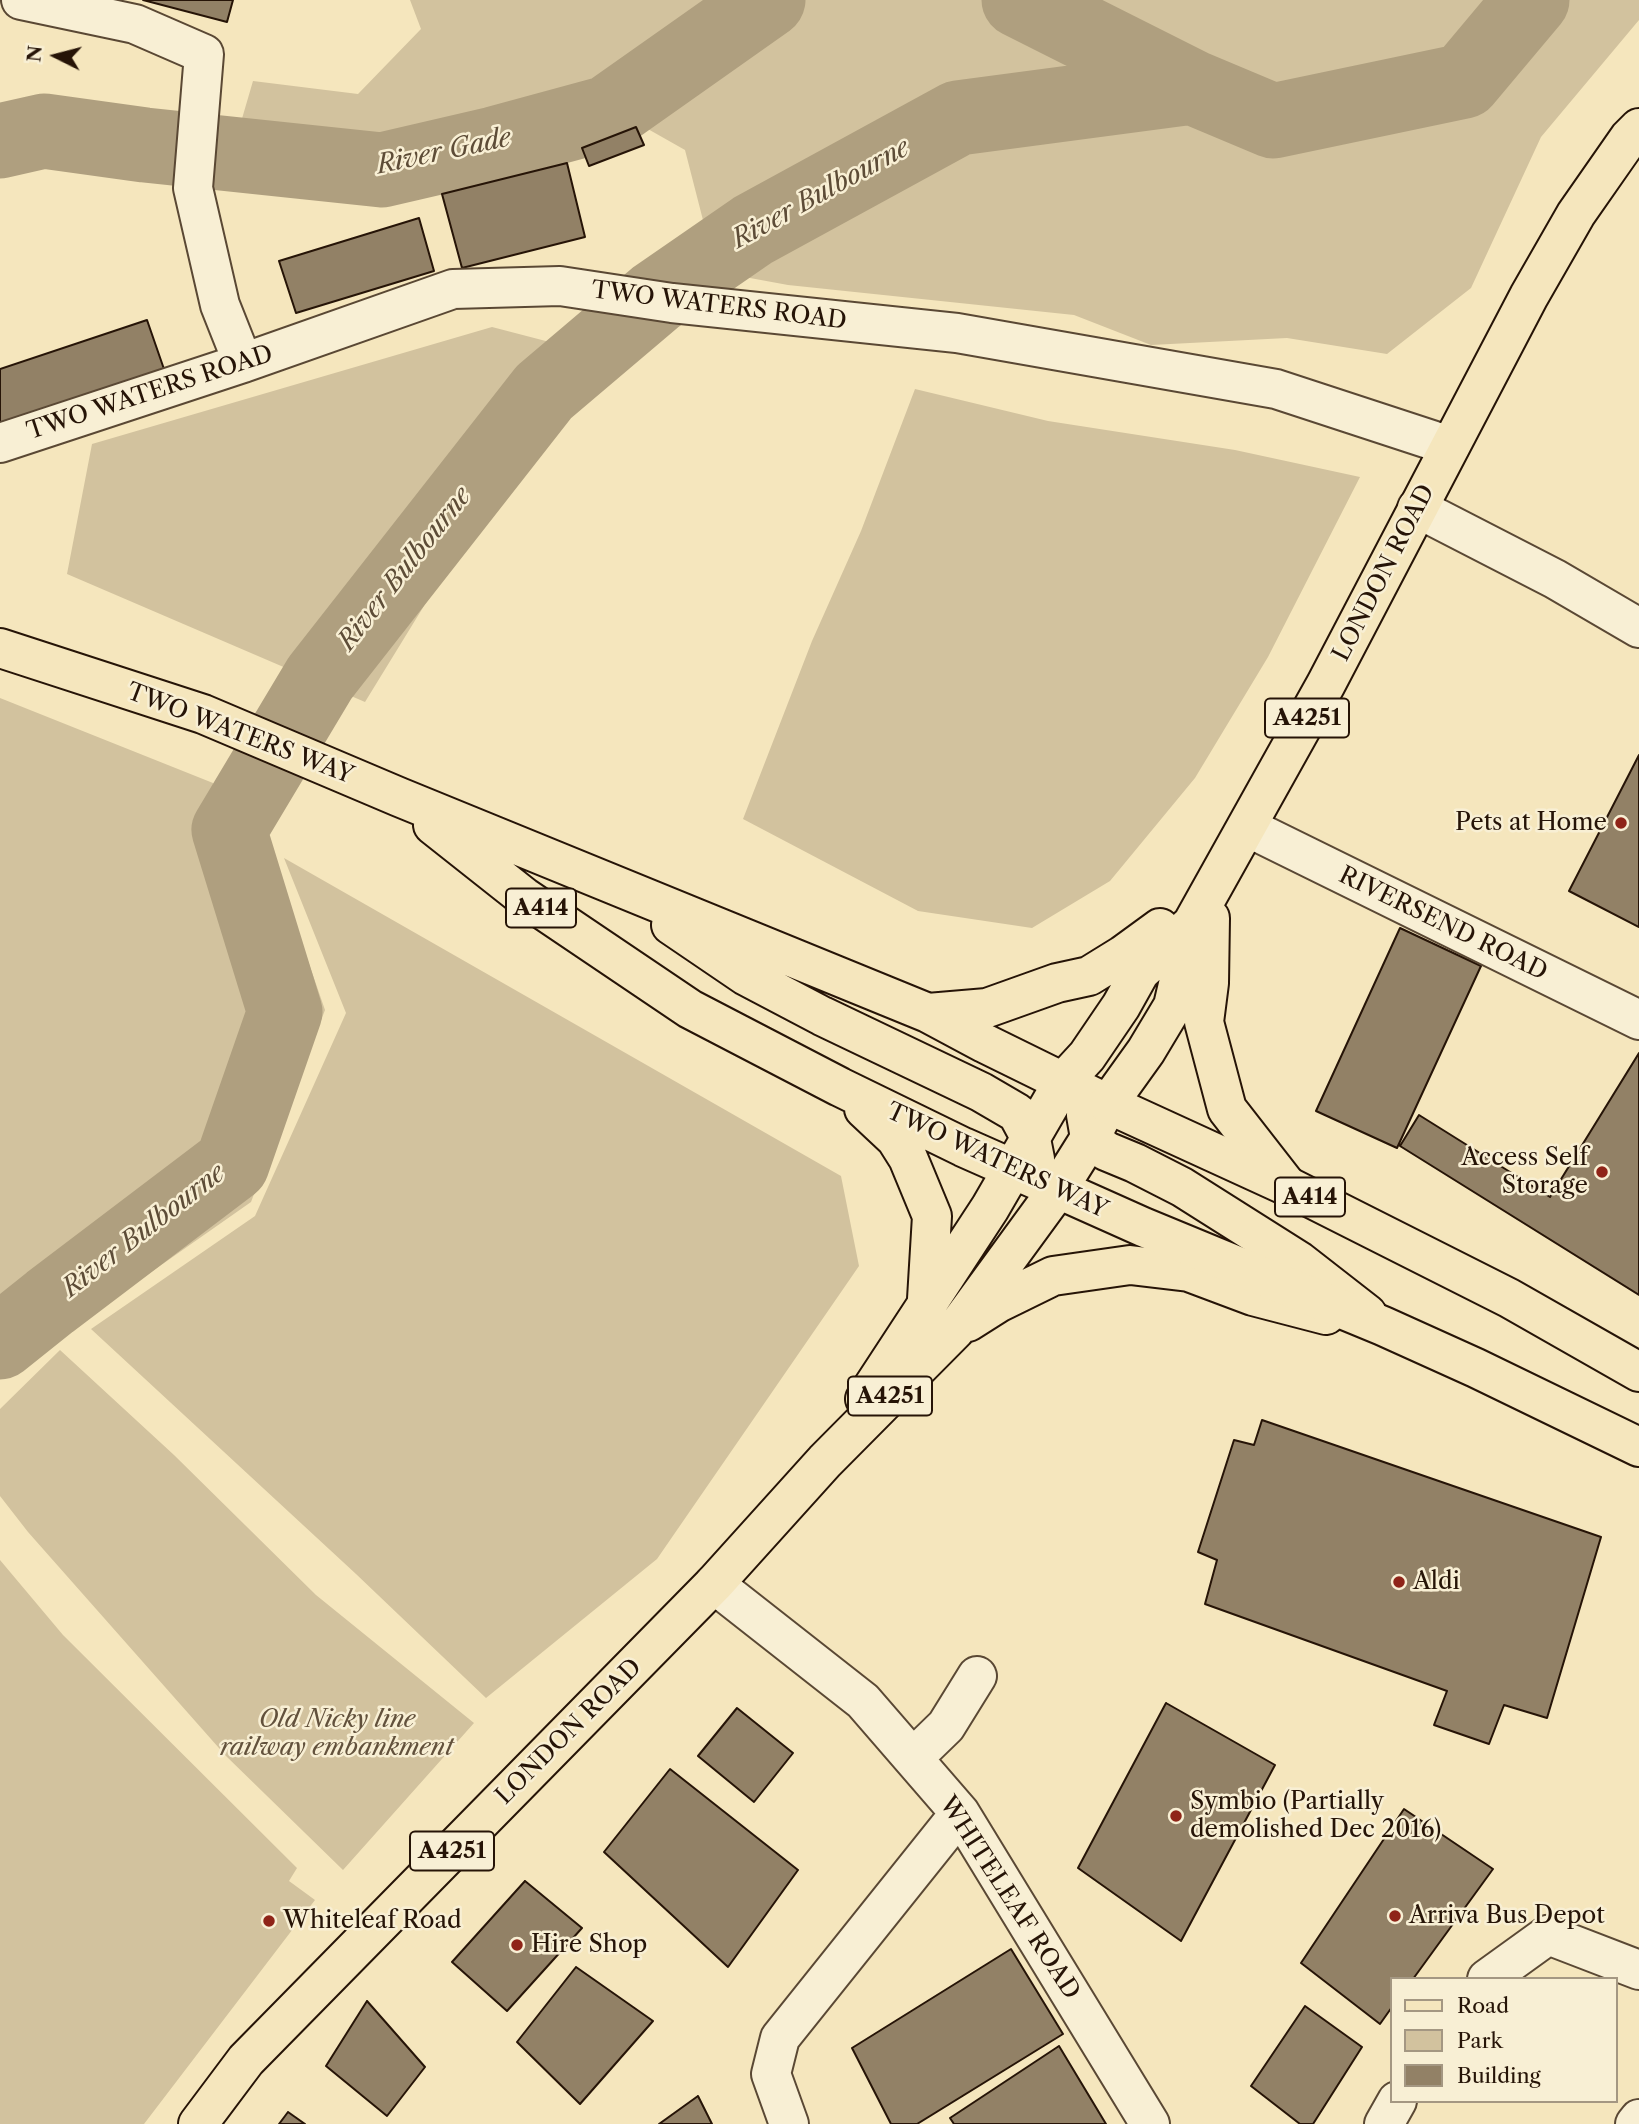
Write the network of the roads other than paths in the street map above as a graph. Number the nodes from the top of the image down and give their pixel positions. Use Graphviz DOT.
graph roads {
  1 [pos="22,0"];
  2 [pos="1639,128"];
  3 [pos="243,363"];
  4 [pos="0,443"];
  5 [pos="1450,446"];
  6 [pos="1418,508"];
  7 [pos="1639,628"];
  8 [pos="0,648"];
  9 [pos="399,797"];
  10 [pos="1247,827"];
  11 [pos="605,881"];
  12 [pos="1210,891"];
  13 [pos="1192,924"];
  14 [pos="928,1013"];
  15 [pos="1639,1020"];
  16 [pos="1085,1084"];
  17 [pos="840,1087"];
  18 [pos="1090,1138"];
  19 [pos="1035,1170"];
  20 [pos="1287,1186"];
  21 [pos="927,1301"];
  22 [pos="955,1330"];
  23 [pos="1394,1331"];
  24 [pos="1639,1372"];
  25 [pos="1639,1447"];
  26 [pos="825,1461"];
  27 [pos="714,1584"];
  28 [pos="977,1676"];
  29 [pos="913,1758"];
  30 [pos="960,1813"];
  31 [pos="1639,1970"];
  32 [pos="1490,1977"];
  33 [pos="1396,2103"];
  34 [pos="1639,2119"];
  35 [pos="198,2124"];
  36 [pos="789,2124"];
  37 [pos="1150,2124"];
  38 [pos="1384,2124"];
  39 [pos="1636,2124"];
  1 -- 3 [label="street"];
  2 -- 5 [label="main road, LONDON ROAD / A4251"];
  3 -- 4 [label="street, TWO WATERS ROAD"];
  3 -- 5 [label="street, TWO WATERS ROAD"];
  5 -- 6 [label="main road, LONDON ROAD / A4251"];
  6 -- 7 [label="street"];
  6 -- 10 [label="main road, LONDON ROAD / A4251"];
  8 -- 9 [label="main road, TWO WATERS WAY / A414"];
  9 -- 11 [label="main road, TWO WATERS WAY / A414"];
  9 -- 17 [label="main road, TWO WATERS WAY / A414"];
  10 -- 12 [label="main road, LONDON ROAD / A4251"];
  10 -- 15 [label="street, RIVERSEND ROAD"];
  11 -- 14 [label="main road, TWO WATERS WAY / A414"];
  11 -- 19 [label="main road"];
  12 -- 13 [label="main road, LONDON ROAD / A4251"];
  12 -- 14 [label="main road"];
  12 -- 20 [label="main road"];
  13 -- 16 [label="main road, A4251"];
  13 -- 16 [label="main road, LONDON ROAD / A4251"];
  14 -- 16 [label="main road, TWO WATERS WAY / A414"];
  16 -- 18 [label="main road, LONDON ROAD / A4251"];
  16 -- 19 [label="main road, A4251"];
  16 -- 20 [label="main road, TWO WATERS WAY / A414"];
  17 -- 19 [label="main road, TWO WATERS WAY / A414"];
  17 -- 21 [label="main road"];
  18 -- 19 [label="main road, LONDON ROAD / A4251"];
  18 -- 23 [label="main road"];
  19 -- 21 [label="main road, LONDON ROAD"];
  19 -- 22 [label="main road, LONDON ROAD / A4251"];
  19 -- 23 [label="main road, TWO WATERS WAY / A414"];
  20 -- 24 [label="main road, TWO WATERS WAY / A414"];
  21 -- 26 [label="main road, LONDON ROAD"];
  22 -- 23 [label="main road"];
  22 -- 26 [label="main road, LONDON ROAD / A4251"];
  23 -- 25 [label="main road, TWO WATERS WAY / A414"];
  26 -- 27 [label="main road, LONDON ROAD"];
  27 -- 29 [label="street, WHITELEAF ROAD"];
  27 -- 35 [label="main road, LONDON ROAD / A4251"];
  28 -- 29 [label="street"];
  29 -- 30 [label="street, WHITELEAF ROAD"];
  30 -- 36 [label="street"];
  30 -- 37 [label="street, WHITELEAF ROAD"];
  31 -- 32 [label="street"];
  33 -- 38 [label="street"];
  34 -- 39 [label="street"];
}
